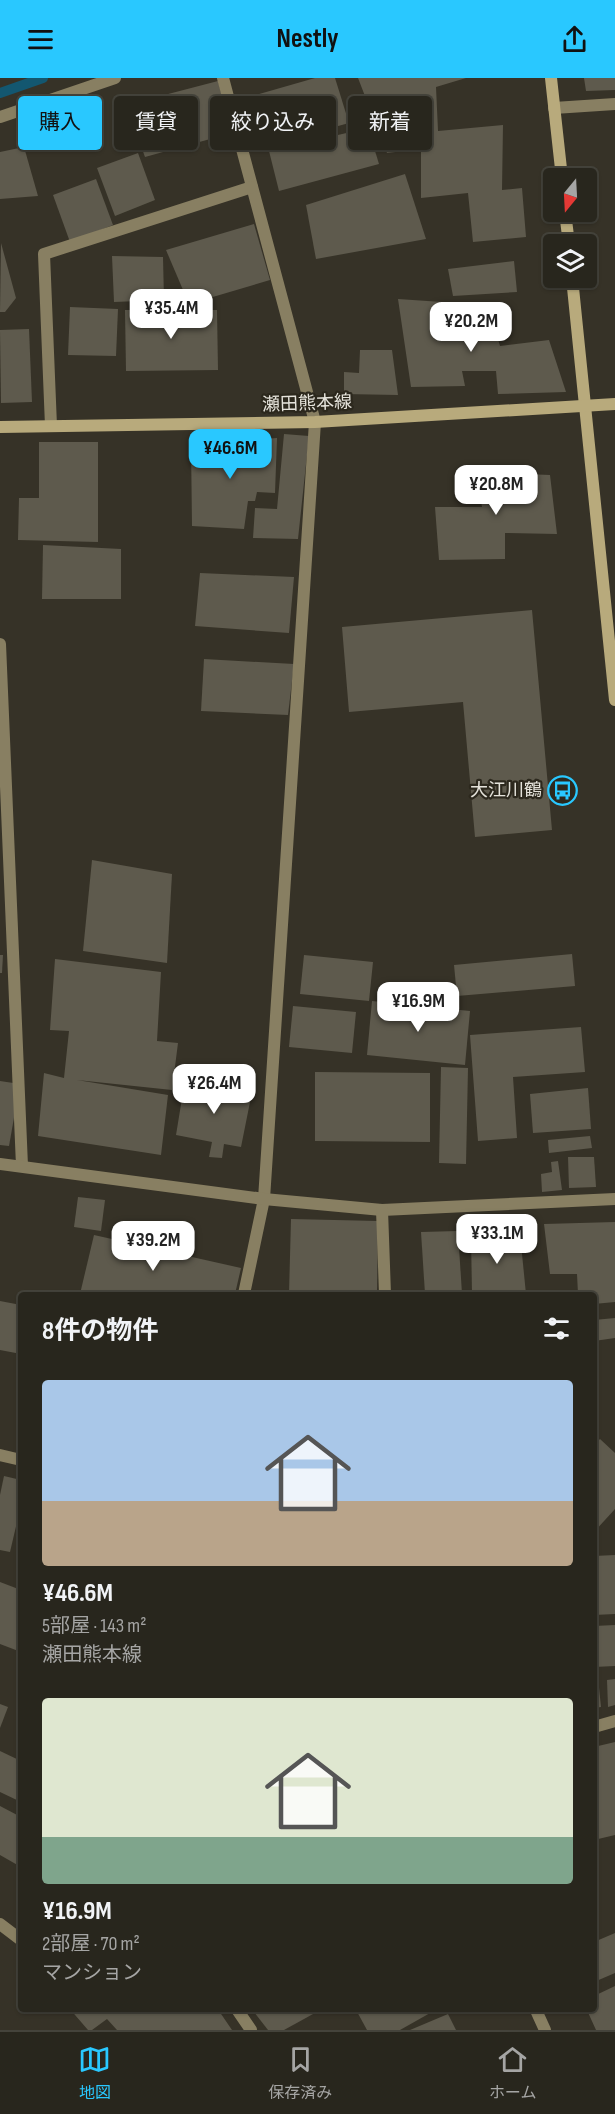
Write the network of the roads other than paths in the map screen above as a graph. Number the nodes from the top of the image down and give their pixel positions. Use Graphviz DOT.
graph roads {
  1 [pos="115,78"];
  2 [pos="223,78"];
  3 [pos="551,78"];
  4 [pos="615,104"];
  5 [pos="554,108"];
  6 [pos="0,117"];
  7 [pos="561,168"];
  8 [pos="252,187"];
  9 [pos="573,288"];
  10 [pos="615,404"];
  11 [pos="586,406"];
  12 [pos="315,422"];
  13 [pos="51,426"];
  14 [pos="0,427"];
  15 [pos="611,628"];
  16 [pos="0,644"];
  17 [pos="1,662"];
  18 [pos="615,700"];
  19 [pos="0,1164"];
  20 [pos="22,1166"];
  21 [pos="264,1199"];
  22 [pos="615,1199"];
  23 [pos="382,1210"];
  24 [pos="244,1292"];
  25 [pos="385,1292"];
  26 [pos="0,1455"];
  27 [pos="18,1459"];
  28 [pos="615,1721"];
  29 [pos="597,1726"];
  30 [pos="0,1924"];
  31 [pos="18,1938"];
  32 [pos="239,2012"];
  33 [pos="537,2012"];
  34 [pos="251,2030"];
  35 [pos="545,2030"];
  1 -- 6 [label="street"];
  2 -- 8 [label="street"];
  3 -- 5 [label="main road"];
  4 -- 5 [label="street"];
  5 -- 7 [label="main road"];
  8 -- 12 [label="street"];
  8 -- 13 [label="street"];
  9 -- 11 [label="main road"];
  10 -- 11 [label="main road, 瀬田熊本線"];
  11 -- 12 [label="main road, 瀬田熊本線"];
  11 -- 15 [label="main road"];
  12 -- 13 [label="main road, 瀬田熊本線"];
  12 -- 21 [label="street"];
  13 -- 14 [label="main road, 瀬田熊本線"];
  15 -- 18 [label="main road"];
  16 -- 17 [label="street"];
  17 -- 20 [label="street"];
  19 -- 20 [label="street"];
  20 -- 21 [label="street"];
  21 -- 23 [label="street"];
  21 -- 24 [label="street"];
  22 -- 23 [label="street"];
  23 -- 25 [label="street"];
  26 -- 27 [label="street"];
  28 -- 29 [label="street"];
  30 -- 31 [label="street"];
  32 -- 34 [label="street"];
  33 -- 35 [label="street"];
}
